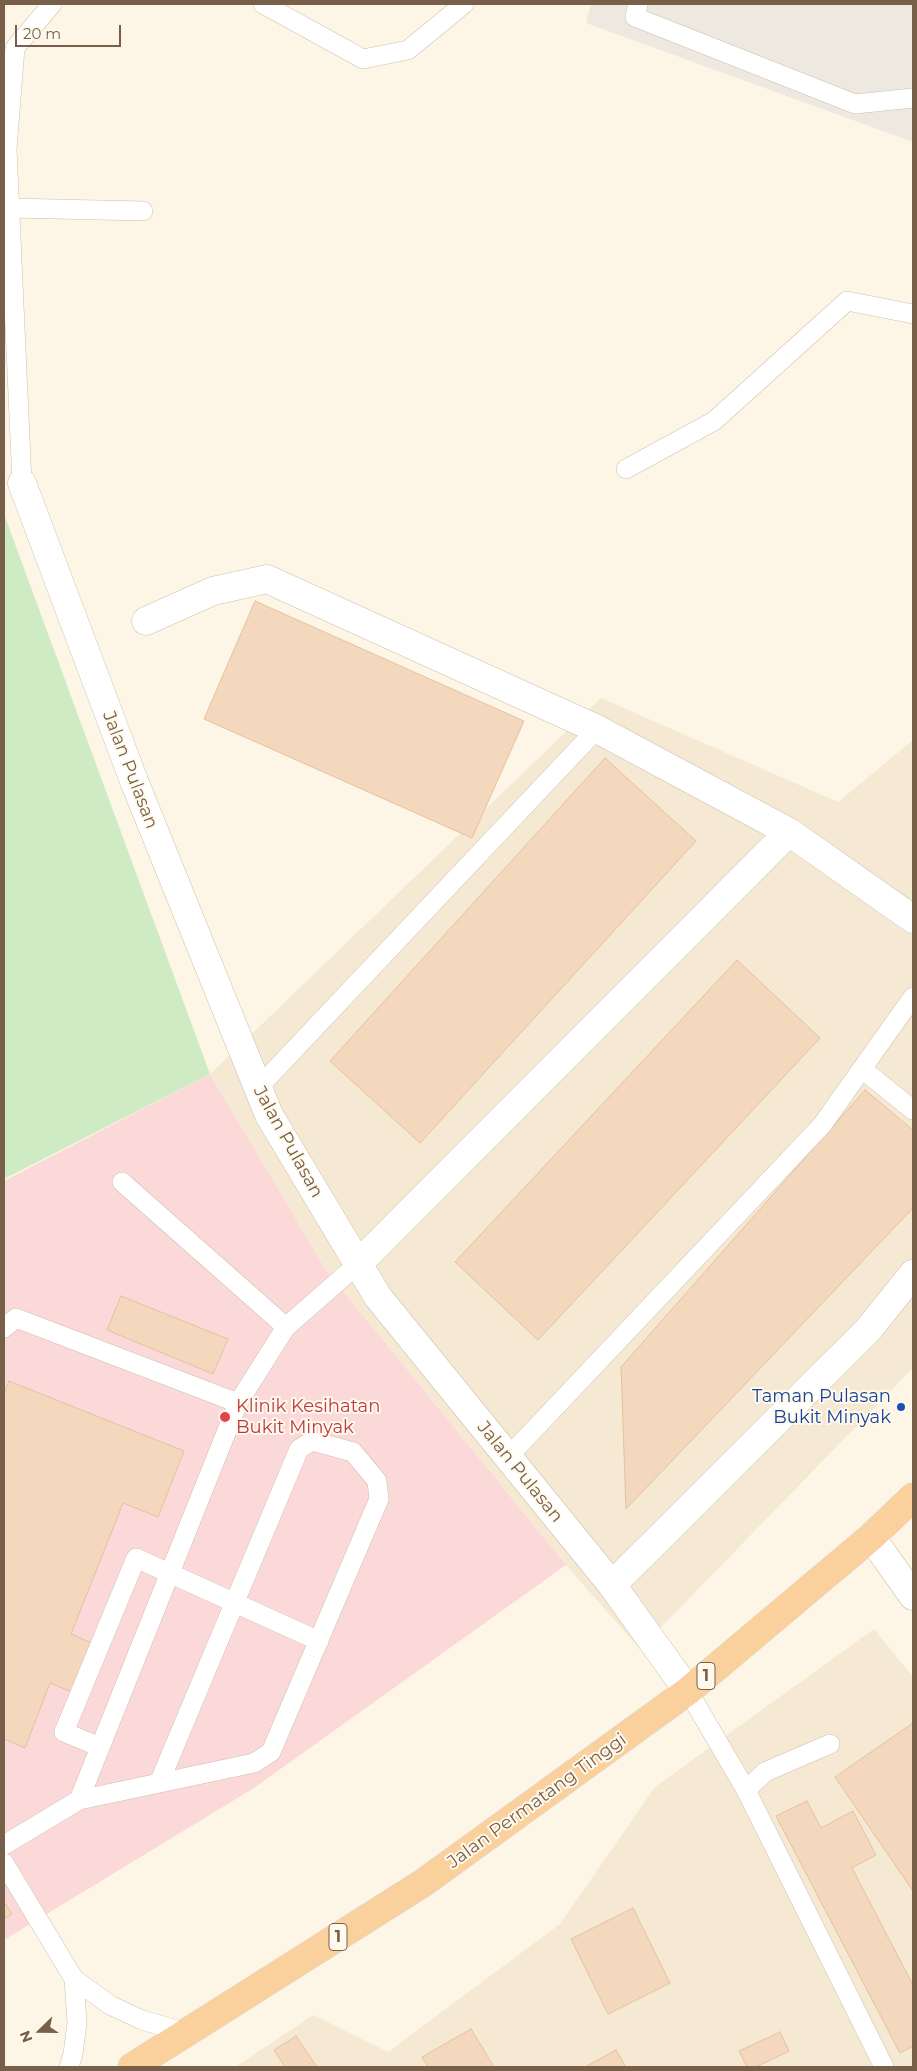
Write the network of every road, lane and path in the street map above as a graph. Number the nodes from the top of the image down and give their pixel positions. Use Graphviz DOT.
graph roads {
  1 [pos="52,4"];
  2 [pos="263,4"];
  3 [pos="464,4"];
  4 [pos="638,4"];
  5 [pos="913,98"];
  6 [pos="10,208"];
  7 [pos="143,211"];
  8 [pos="913,314"];
  9 [pos="626,469"];
  10 [pos="22,483"];
  11 [pos="146,621"];
  12 [pos="598,729"];
  13 [pos="789,832"];
  14 [pos="913,918"];
  15 [pos="913,997"];
  16 [pos="862,1069"];
  17 [pos="257,1089"];
  18 [pos="913,1110"];
  19 [pos="122,1182"];
  20 [pos="358,1264"];
  21 [pos="913,1274"];
  22 [pos="286,1327"];
  23 [pos="4,1328"];
  24 [pos="238,1402"];
  25 [pos="508,1457"];
  26 [pos="913,1497"];
  27 [pos="871,1537"];
  28 [pos="169,1575"];
  29 [pos="612,1585"];
  30 [pos="913,1596"];
  31 [pos="234,1604"];
  32 [pos="319,1641"];
  33 [pos="688,1691"];
  34 [pos="830,1744"];
  35 [pos="100,1747"];
  36 [pos="159,1783"];
  37 [pos="746,1790"];
  38 [pos="79,1800"];
  39 [pos="4,1845"];
  40 [pos="4,1863"];
  41 [pos="74,1979"];
  42 [pos="187,2033"];
  43 [pos="69,2067"];
  44 [pos="132,2067"];
  45 [pos="884,2067"];
  1 -- 6 [label="lane"];
  2 -- 3 [label="lane"];
  4 -- 5 [label="lane"];
  6 -- 7 [label="lane"];
  6 -- 10 [label="lane"];
  8 -- 9 [label="lane"];
  10 -- 17 [label="street, Jalan Pulasan"];
  11 -- 12 [label="street"];
  12 -- 13 [label="street"];
  12 -- 17 [label="lane"];
  13 -- 14 [label="street"];
  13 -- 20 [label="street"];
  15 -- 16 [label="lane"];
  16 -- 18 [label="lane"];
  16 -- 25 [label="lane"];
  17 -- 20 [label="street, Jalan Pulasan"];
  19 -- 22 [label="lane"];
  20 -- 22 [label="lane"];
  20 -- 25 [label="street, Jalan Pulasan"];
  21 -- 29 [label="street"];
  22 -- 24 [label="lane"];
  23 -- 24 [label="lane"];
  24 -- 28 [label="lane"];
  25 -- 29 [label="street, Jalan Pulasan"];
  26 -- 27 [label="highway, Jalan Permatang Tinggi / 1"];
  27 -- 30 [label="street"];
  27 -- 33 [label="highway, Jalan Permatang Tinggi / 1"];
  28 -- 31 [label="lane"];
  28 -- 35 [label="lane"];
  28 -- 35 [label="lane"];
  29 -- 33 [label="street, Jalan Pulasan"];
  31 -- 32 [label="lane"];
  31 -- 32 [label="lane"];
  31 -- 36 [label="lane"];
  32 -- 36 [label="lane"];
  33 -- 37 [label="lane"];
  33 -- 42 [label="highway, Jalan Permatang Tinggi / 1"];
  34 -- 37 [label="lane"];
  35 -- 38 [label="lane"];
  36 -- 38 [label="lane"];
  37 -- 45 [label="lane"];
  38 -- 39 [label="lane"];
  40 -- 41 [label="lane"];
  41 -- 42 [label="lane"];
  41 -- 43 [label="lane"];
  42 -- 44 [label="highway, Jalan Permatang Tinggi / 1"];
}
